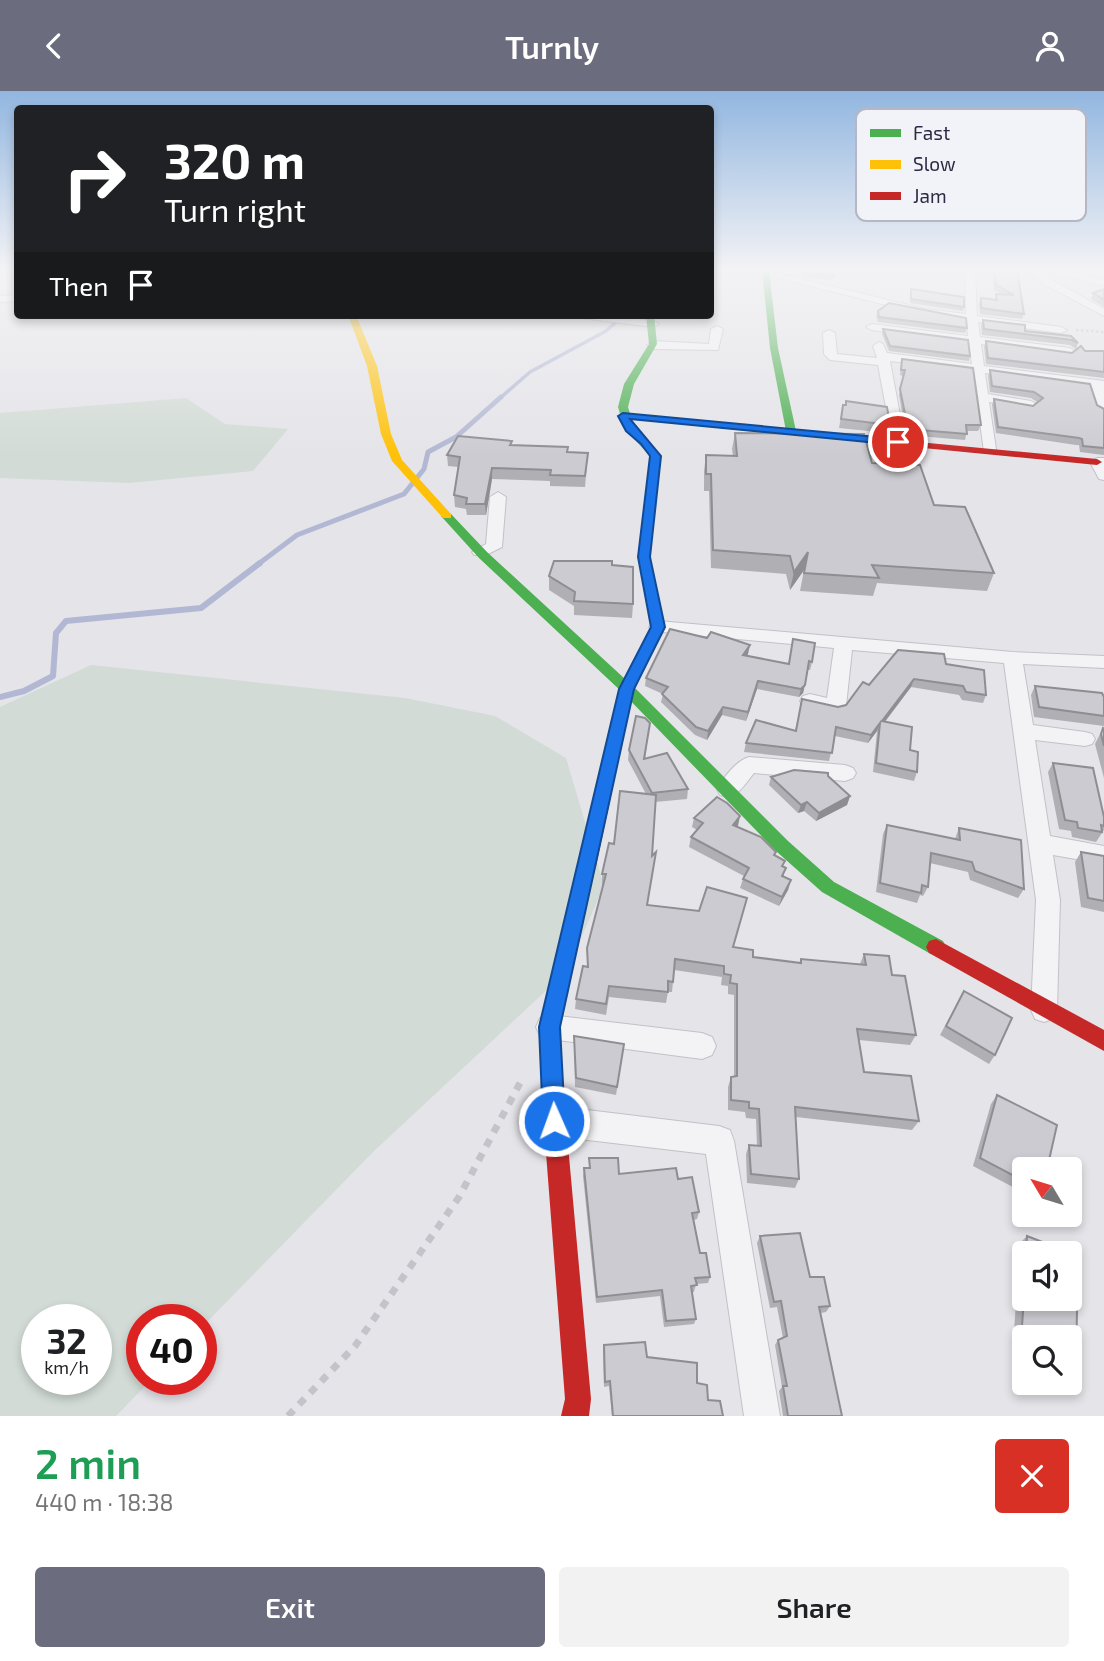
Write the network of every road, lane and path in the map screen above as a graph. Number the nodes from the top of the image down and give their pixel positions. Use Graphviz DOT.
graph roads {
  1 [pos="359,332"];
  2 [pos="652,332"];
  3 [pos="717,332"];
  4 [pos="771,332"];
  5 [pos="874,332"];
  6 [pos="910,332"];
  7 [pos="973,332"];
  8 [pos="829,333"];
  9 [pos="974,340"];
  10 [pos="653,345"];
  11 [pos="1070,352"];
  12 [pos="884,359"];
  13 [pos="977,368"];
  14 [pos="1100,385"];
  15 [pos="982,397"];
  16 [pos="1031,405"];
  17 [pos="1104,410"];
  18 [pos="623,416"];
  19 [pos="791,431"];
  20 [pos="898,442"];
  21 [pos="989,449"];
  22 [pos="1102,467"];
  23 [pos="498,497"];
  24 [pos="480,552"];
  25 [pos="658,627"];
  26 [pos="844,642"];
  27 [pos="1013,658"];
  28 [pos="1104,662"];
  29 [pos="627,689"];
  30 [pos="810,701"];
  31 [pos="1022,731"];
  32 [pos="1086,739"];
  33 [pos="845,773"];
  34 [pos="728,789"];
  35 [pos="1039,843"];
  36 [pos="1104,855"];
  37 [pos="1044,1010"];
  38 [pos="550,1027"];
  39 [pos="1104,1041"];
  40 [pos="702,1046"];
  41 [pos="552,1070"];
  42 [pos="554,1121"];
  43 [pos="288,1416"];
  44 [pos="575,1416"];
  45 [pos="762,1416"];
  1 -- 24 [label="street"];
  2 -- 10 [label="street"];
  3 -- 10 [label="street"];
  4 -- 19 [label="street"];
  5 -- 12 [label="street"];
  6 -- 9 [label="street"];
  7 -- 9 [label="street"];
  8 -- 12 [label="street"];
  9 -- 11 [label="street"];
  9 -- 13 [label="street"];
  10 -- 18 [label="street"];
  12 -- 13 [label="street"];
  12 -- 20 [label="street"];
  13 -- 14 [label="street"];
  13 -- 15 [label="street"];
  14 -- 17 [label="street"];
  15 -- 16 [label="street"];
  15 -- 21 [label="street"];
  18 -- 19 [label="street"];
  18 -- 25 [label="street"];
  19 -- 20 [label="street"];
  20 -- 21 [label="street"];
  21 -- 22 [label="street"];
  23 -- 24 [label="street"];
  24 -- 29 [label="street"];
  25 -- 26 [label="street"];
  25 -- 29 [label="street"];
  26 -- 27 [label="street"];
  26 -- 30 [label="street"];
  27 -- 28 [label="street"];
  27 -- 31 [label="street"];
  29 -- 34 [label="street"];
  29 -- 38 [label="street"];
  31 -- 32 [label="street"];
  31 -- 35 [label="street"];
  33 -- 34 [label="street"];
  34 -- 37 [label="street"];
  35 -- 36 [label="street"];
  35 -- 37 [label="street"];
  37 -- 39 [label="street"];
  38 -- 40 [label="street"];
  38 -- 41 [label="street"];
  41 -- 42 [label="street"];
  41 -- 43 [label="path"];
  42 -- 44 [label="street"];
  42 -- 45 [label="street"];
}
